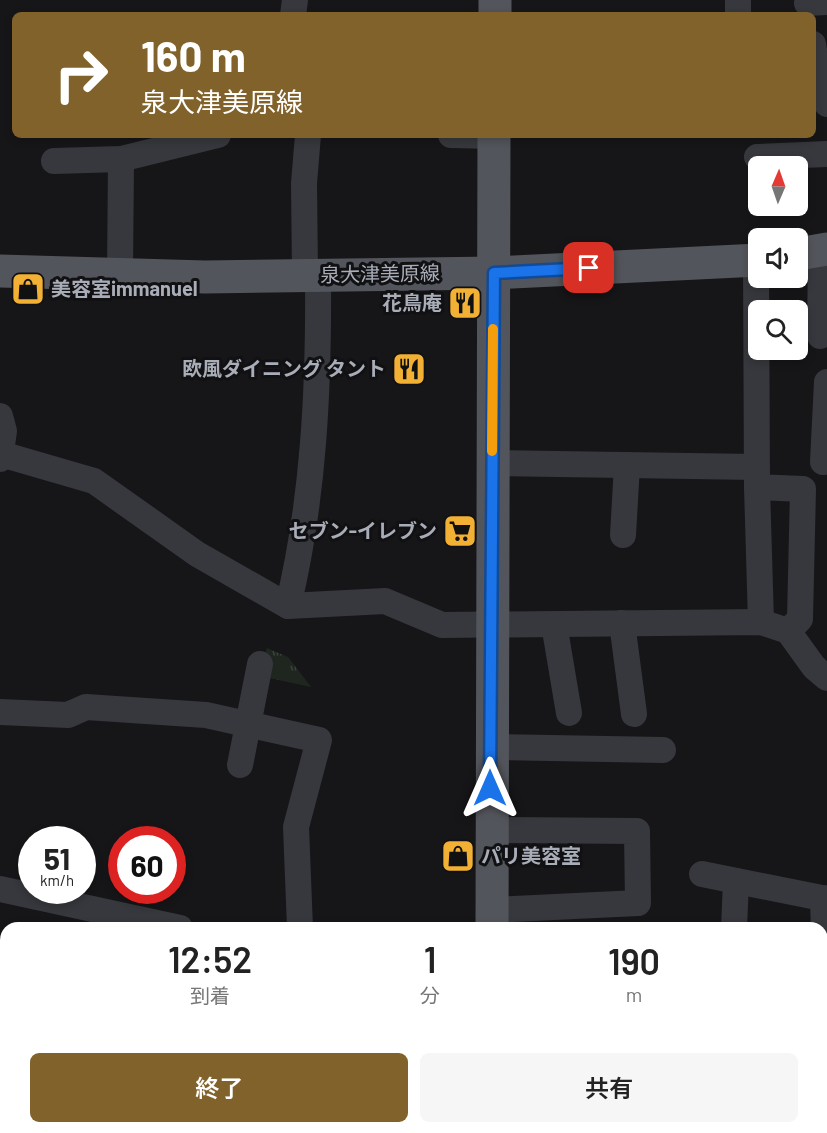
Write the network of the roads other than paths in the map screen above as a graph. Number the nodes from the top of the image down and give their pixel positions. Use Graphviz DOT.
graph roads {
  1 [pos="816,60"];
  2 [pos="821,87"];
  3 [pos="206,138"];
  4 [pos="308,138"];
  5 [pos="494,138"];
  6 [pos="827,154"];
  7 [pos="780,156"];
  8 [pos="121,159"];
  9 [pos="54,160"];
  10 [pos="815,251"];
  11 [pos="748,261"];
  12 [pos="0,271"];
  13 [pos="494,273"];
  14 [pos="120,275"];
  15 [pos="312,275"];
  16 [pos="758,288"];
  17 [pos="820,336"];
  18 [pos="827,382"];
  19 [pos="826,408"];
  20 [pos="0,416"];
  21 [pos="1,454"];
  22 [pos="0,459"];
  23 [pos="823,462"];
  24 [pos="492,463"];
  25 [pos="627,465"];
  26 [pos="757,477"];
  27 [pos="623,535"];
  28 [pos="288,606"];
  29 [pos="761,622"];
  30 [pos="622,623"];
  31 [pos="554,624"];
  32 [pos="491,625"];
  33 [pos="788,631"];
  34 [pos="260,664"];
  35 [pos="827,678"];
  36 [pos="0,712"];
  37 [pos="569,713"];
  38 [pos="634,714"];
  39 [pos="249,724"];
  40 [pos="490,747"];
  41 [pos="663,750"];
  42 [pos="240,765"];
  43 [pos="490,830"];
  44 [pos="702,874"];
  45 [pos="736,881"];
  46 [pos="0,889"];
  47 [pos="825,898"];
  48 [pos="492,919"];
  49 [pos="152,922"];
  50 [pos="300,922"];
  51 [pos="734,922"];
  52 [pos="825,922"];
  1 -- 2 [label="street"];
  3 -- 8 [label="street"];
  4 -- 15 [label="street"];
  5 -- 13 [label="main road"];
  6 -- 7 [label="street"];
  8 -- 9 [label="street"];
  8 -- 14 [label="street"];
  10 -- 17 [label="street"];
  11 -- 13 [label="main road, 泉大津美原線"];
  12 -- 14 [label="main road, 泉大津美原線"];
  13 -- 15 [label="main road, 泉大津美原線"];
  13 -- 24 [label="main road"];
  14 -- 15 [label="main road, 泉大津美原線"];
  15 -- 28 [label="street"];
  16 -- 26 [label="street"];
  18 -- 19 [label="street"];
  19 -- 23 [label="street"];
  20 -- 21 [label="street"];
  21 -- 22 [label="street"];
  21 -- 28 [label="street"];
  24 -- 25 [label="street"];
  24 -- 32 [label="main road"];
  25 -- 26 [label="street"];
  25 -- 27 [label="street"];
  26 -- 29 [label="street"];
  26 -- 33 [label="street"];
  28 -- 32 [label="street"];
  29 -- 30 [label="street"];
  29 -- 33 [label="street"];
  30 -- 31 [label="street"];
  30 -- 38 [label="street"];
  31 -- 32 [label="street"];
  31 -- 37 [label="street"];
  32 -- 40 [label="main road"];
  33 -- 35 [label="street"];
  34 -- 39 [label="street"];
  36 -- 39 [label="street"];
  39 -- 42 [label="street"];
  39 -- 50 [label="street"];
  40 -- 41 [label="street"];
  40 -- 43 [label="main road"];
  43 -- 48 [label="main road"];
  43 -- 48 [label="street"];
  44 -- 45 [label="street"];
  45 -- 47 [label="street"];
  45 -- 51 [label="street"];
  46 -- 49 [label="street"];
  47 -- 52 [label="street"];
}
